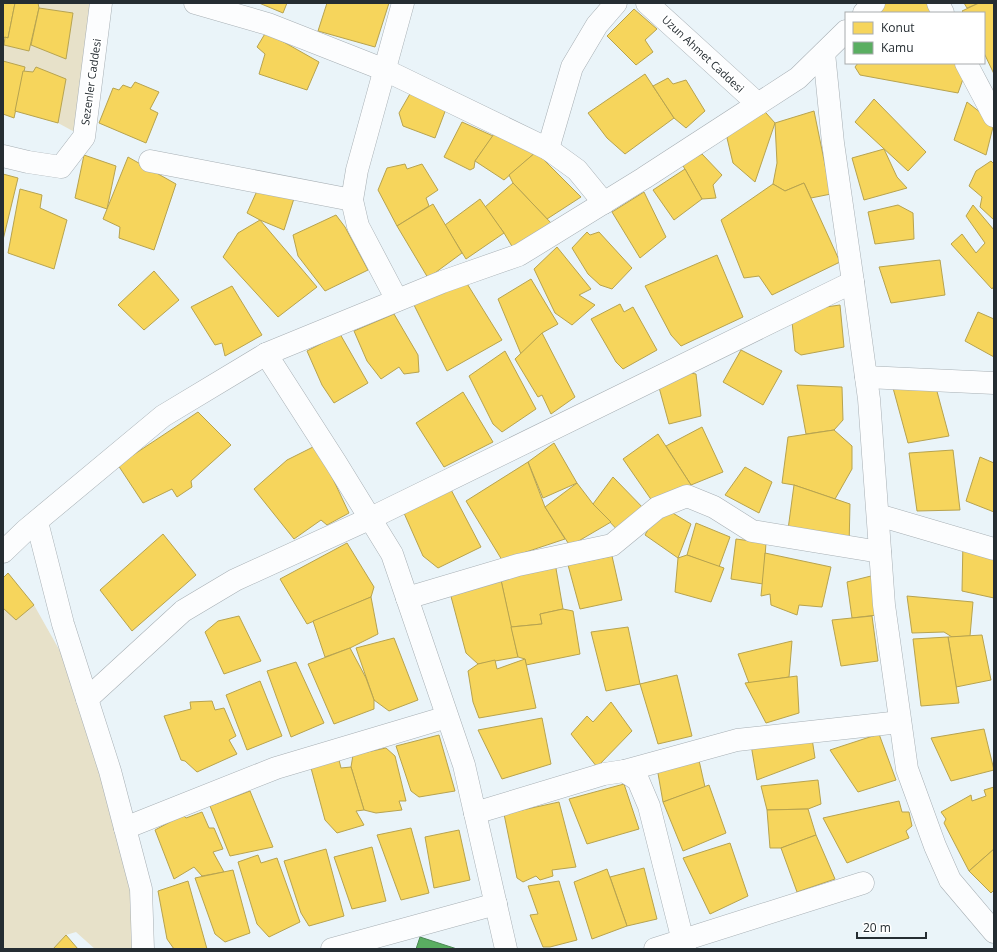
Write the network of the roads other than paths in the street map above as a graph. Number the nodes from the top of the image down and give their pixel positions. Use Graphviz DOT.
graph roads {
  1 [pos="102,3"];
  2 [pos="195,3"];
  3 [pos="403,3"];
  4 [pos="616,3"];
  5 [pos="648,3"];
  6 [pos="874,3"];
  7 [pos="938,3"];
  8 [pos="865,12"];
  9 [pos="942,12"];
  10 [pos="845,32"];
  11 [pos="824,53"];
  12 [pos="967,64"];
  13 [pos="385,70"];
  14 [pos="758,104"];
  15 [pos="994,116"];
  16 [pos="548,149"];
  17 [pos="3,156"];
  18 [pos="150,161"];
  19 [pos="352,200"];
  20 [pos="604,203"];
  21 [pos="853,282"];
  22 [pos="397,300"];
  23 [pos="266,354"];
  24 [pos="866,377"];
  25 [pos="994,383"];
  26 [pos="878,515"];
  27 [pos="371,518"];
  28 [pos="37,522"];
  29 [pos="4,548"];
  30 [pos="994,549"];
  31 [pos="880,552"];
  32 [pos="407,598"];
  33 [pos="87,698"];
  34 [pos="447,717"];
  35 [pos="900,722"];
  36 [pos="624,771"];
  37 [pos="475,813"];
  38 [pos="125,828"];
  39 [pos="863,883"];
  40 [pos="496,904"];
  41 [pos="990,918"];
  42 [pos="684,944"];
  43 [pos="143,949"];
  44 [pos="332,949"];
  45 [pos="506,949"];
  46 [pos="655,949"];
  1 -- 17 [label="street, Sezenler Caddesi"];
  2 -- 13 [label="street"];
  3 -- 13 [label="street"];
  4 -- 16 [label="street"];
  5 -- 14 [label="street, Uzun Ahmet Caddesi"];
  6 -- 8 [label="street"];
  7 -- 9 [label="street"];
  10 -- 11 [label="street"];
  11 -- 14 [label="street"];
  11 -- 21 [label="street"];
  12 -- 15 [label="street"];
  13 -- 16 [label="street"];
  13 -- 19 [label="street"];
  14 -- 20 [label="street"];
  16 -- 20 [label="street"];
  18 -- 19 [label="street"];
  19 -- 22 [label="street"];
  20 -- 22 [label="street"];
  21 -- 24 [label="street"];
  21 -- 27 [label="street"];
  22 -- 23 [label="street"];
  23 -- 27 [label="street"];
  23 -- 28 [label="street"];
  24 -- 25 [label="street"];
  24 -- 26 [label="street"];
  26 -- 30 [label="street"];
  26 -- 31 [label="street"];
  27 -- 32 [label="street"];
  27 -- 33 [label="street"];
  28 -- 29 [label="street"];
  28 -- 33 [label="street"];
  31 -- 32 [label="street"];
  31 -- 35 [label="street"];
  32 -- 34 [label="street"];
  33 -- 38 [label="street"];
  34 -- 37 [label="street"];
  34 -- 38 [label="street"];
  35 -- 36 [label="street"];
  35 -- 41 [label="street"];
  36 -- 37 [label="street"];
  36 -- 42 [label="street"];
  37 -- 40 [label="street"];
  38 -- 43 [label="street"];
  39 -- 42 [label="street"];
  40 -- 44 [label="street"];
  40 -- 45 [label="street"];
  42 -- 46 [label="street"];
}
